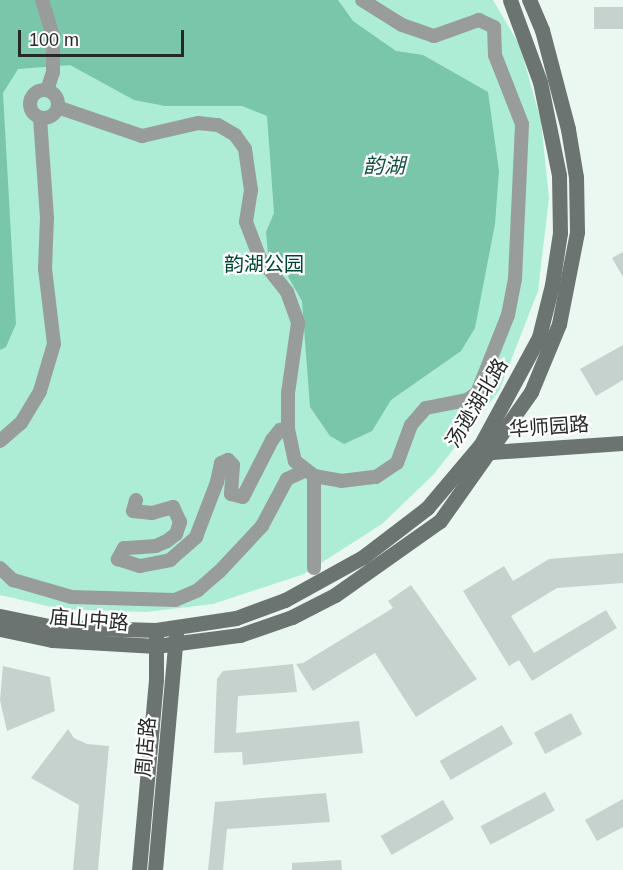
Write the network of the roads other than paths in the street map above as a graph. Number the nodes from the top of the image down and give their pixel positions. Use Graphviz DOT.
graph roads {
  1 [pos="42,0"];
  2 [pos="362,0"];
  3 [pos="510,0"];
  4 [pos="529,0"];
  5 [pos="48,90"];
  6 [pos="60,108"];
  7 [pos="40,118"];
  8 [pos="288,429"];
  9 [pos="0,441"];
  10 [pos="623,444"];
  11 [pos="486,448"];
  12 [pos="310,473"];
  13 [pos="136,500"];
  14 [pos="0,568"];
  15 [pos="314,568"];
  16 [pos="0,616"];
  17 [pos="176,627"];
  18 [pos="0,629"];
  19 [pos="156,638"];
  20 [pos="176,644"];
  21 [pos="140,849"];
  22 [pos="134,870"];
  23 [pos="139,870"];
  24 [pos="157,870"];
  1 -- 5 [label="street"];
  2 -- 12 [label="street"];
  3 -- 11 [label="street, 汤逊湖北路"];
  4 -- 11 [label="street, 汤逊湖北路"];
  5 -- 6 [label="street"];
  5 -- 7 [label="street"];
  6 -- 7 [label="street"];
  6 -- 8 [label="street"];
  7 -- 9 [label="street"];
  8 -- 12 [label="street"];
  8 -- 13 [label="street"];
  10 -- 11 [label="street, 华师园路"];
  11 -- 17 [label="street, 汤逊湖北路"];
  11 -- 20 [label="street, 汤逊湖北路"];
  12 -- 14 [label="street"];
  12 -- 15 [label="street"];
  16 -- 19 [label="street, 庙山中路"];
  17 -- 19 [label="street, 汤逊湖北路"];
  17 -- 20 [label="street, 周店路"];
  18 -- 19 [label="street, 庙山中路"];
  19 -- 20 [label="street, 庙山中路"];
  19 -- 21 [label="street, 周店路"];
  20 -- 24 [label="street, 周店路"];
  21 -- 22 [label="street"];
  21 -- 23 [label="street, 周店路"];
}
